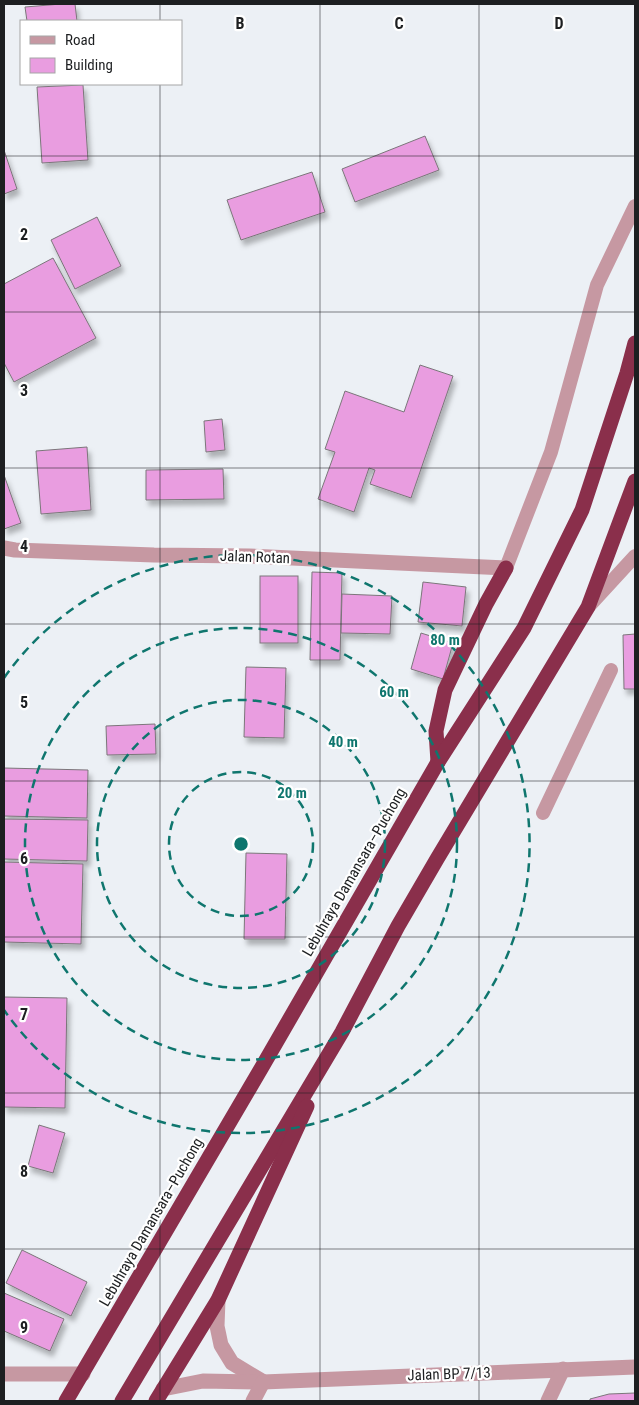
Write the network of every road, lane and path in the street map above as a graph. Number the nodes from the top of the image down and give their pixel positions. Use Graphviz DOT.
graph roads {
  1 [pos="635,206"];
  2 [pos="635,343"];
  3 [pos="635,481"];
  4 [pos="4,548"];
  5 [pos="635,556"];
  6 [pos="506,568"];
  7 [pos="588,607"];
  8 [pos="612,670"];
  9 [pos="438,762"];
  10 [pos="543,813"];
  11 [pos="342,1032"];
  12 [pos="218,1300"];
  13 [pos="635,1367"];
  14 [pos="563,1369"];
  15 [pos="4,1374"];
  16 [pos="83,1374"];
  17 [pos="263,1382"];
  18 [pos="159,1395"];
  19 [pos="66,1401"];
  20 [pos="122,1401"];
  21 [pos="253,1401"];
  22 [pos="548,1401"];
  1 -- 6 [label="lane"];
  2 -- 9 [label="highway, Lebuhraya Damansara–Puchong"];
  3 -- 7 [label="highway"];
  4 -- 6 [label="street, Jalan Rotan"];
  5 -- 7 [label="lane"];
  6 -- 9 [label="highway"];
  7 -- 11 [label="highway"];
  8 -- 10 [label="lane"];
  9 -- 16 [label="highway, Lebuhraya Damansara–Puchong"];
  11 -- 12 [label="highway"];
  11 -- 20 [label="highway"];
  12 -- 17 [label="street"];
  12 -- 18 [label="highway"];
  13 -- 14 [label="street, Jalan BP 7/13"];
  14 -- 17 [label="street, Jalan BP 7/13"];
  14 -- 22 [label="street"];
  15 -- 16 [label="street"];
  16 -- 19 [label="highway, Lebuhraya Damansara–Puchong"];
  17 -- 18 [label="street, Jalan BP 7/13"];
  17 -- 21 [label="street"];
}
